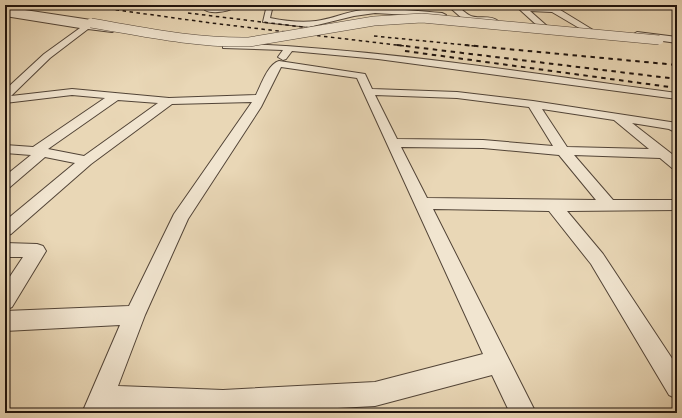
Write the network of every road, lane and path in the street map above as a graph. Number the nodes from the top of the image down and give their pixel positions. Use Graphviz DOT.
graph roads {
  1 [pos="228,5"];
  2 [pos="270,5"];
  3 [pos="451,5"];
  4 [pos="515,5"];
  5 [pos="525,9"];
  6 [pos="209,10"];
  7 [pos="7,14"];
  8 [pos="467,18"];
  9 [pos="88,25"];
  10 [pos="543,26"];
  11 [pos="589,30"];
  12 [pos="677,41"];
  13 [pos="289,48"];
  14 [pos="279,64"];
  15 [pos="368,92"];
  16 [pos="5,96"];
  17 [pos="116,96"];
  18 [pos="677,96"];
  19 [pos="259,98"];
  20 [pos="5,100"];
  21 [pos="169,101"];
  22 [pos="533,104"];
  23 [pos="618,118"];
  24 [pos="676,127"];
  25 [pos="393,143"];
  26 [pos="5,149"];
  27 [pos="39,151"];
  28 [pos="563,151"];
  29 [pos="664,154"];
  30 [pos="86,161"];
  31 [pos="677,165"];
  32 [pos="5,184"];
  33 [pos="422,203"];
  34 [pos="677,205"];
  35 [pos="553,206"];
  36 [pos="609,206"];
  37 [pos="5,230"];
  38 [pos="5,250"];
  39 [pos="5,301"];
  40 [pos="135,314"];
  41 [pos="5,321"];
  42 [pos="497,362"];
  43 [pos="677,387"];
  44 [pos="98,406"];
  45 [pos="523,413"];
  1 -- 6 [label="street"];
  2 -- 8 [label="street"];
  3 -- 8 [label="street"];
  4 -- 5 [label="street"];
  5 -- 10 [label="street"];
  5 -- 11 [label="street"];
  7 -- 9 [label="street"];
  8 -- 10 [label="street"];
  9 -- 12 [label="street, bridge"];
  9 -- 13 [label="street"];
  9 -- 16 [label="street"];
  10 -- 11 [label="street"];
  11 -- 12 [label="street"];
  13 -- 14 [label="street"];
  13 -- 18 [label="street"];
  14 -- 15 [label="street"];
  14 -- 19 [label="street"];
  15 -- 22 [label="street"];
  15 -- 25 [label="street"];
  17 -- 20 [label="street"];
  17 -- 21 [label="street"];
  17 -- 27 [label="street"];
  19 -- 21 [label="street"];
  19 -- 40 [label="street"];
  21 -- 30 [label="street"];
  22 -- 23 [label="street"];
  22 -- 28 [label="street"];
  23 -- 24 [label="street"];
  23 -- 29 [label="street"];
  25 -- 28 [label="street"];
  25 -- 33 [label="street"];
  26 -- 27 [label="street"];
  27 -- 30 [label="street"];
  27 -- 32 [label="street"];
  28 -- 29 [label="street"];
  28 -- 36 [label="street"];
  29 -- 31 [label="street"];
  30 -- 37 [label="street"];
  33 -- 35 [label="street"];
  33 -- 42 [label="street"];
  34 -- 36 [label="street"];
  35 -- 36 [label="street"];
  35 -- 43 [label="street"];
  38 -- 39 [label="street"];
  40 -- 41 [label="street"];
  40 -- 44 [label="street"];
  42 -- 44 [label="street"];
  42 -- 45 [label="street"];
}
